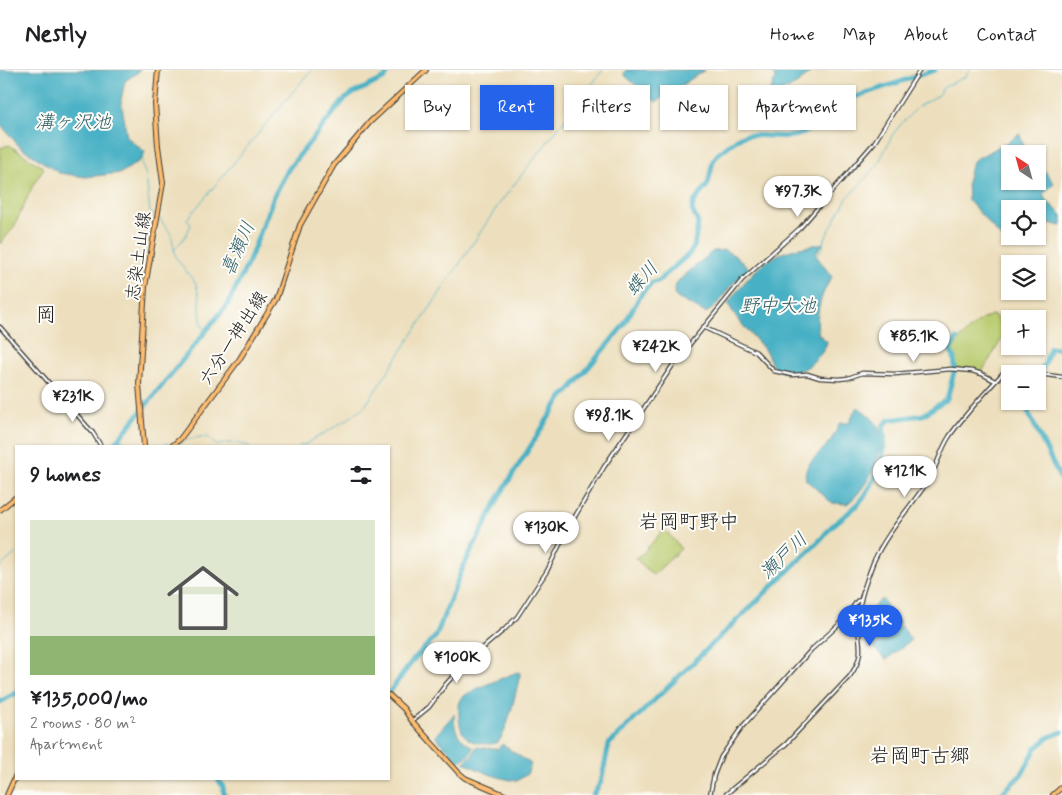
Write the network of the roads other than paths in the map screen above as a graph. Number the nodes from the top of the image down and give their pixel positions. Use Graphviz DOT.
graph roads {
  1 [pos="158,70"];
  2 [pos="426,70"];
  3 [pos="920,70"];
  4 [pos="0,327"];
  5 [pos="703,327"];
  6 [pos="1062,377"];
  7 [pos="995,381"];
  8 [pos="100,445"];
  9 [pos="144,445"];
  10 [pos="173,445"];
  11 [pos="15,498"];
  12 [pos="0,510"];
  13 [pos="861,600"];
  14 [pos="390,696"];
  15 [pos="412,721"];
  16 [pos="15,777"];
  17 [pos="1062,788"];
  18 [pos="7,795"];
  19 [pos="505,795"];
  20 [pos="710,795"];
  21 [pos="724,795"];
  22 [pos="1052,795"];
  1 -- 9 [label="main road, 志染土山線"];
  2 -- 10 [label="main road, 六分一神出線"];
  3 -- 5 [label="street"];
  4 -- 8 [label="street"];
  5 -- 7 [label="street"];
  5 -- 15 [label="street"];
  6 -- 7 [label="street"];
  7 -- 13 [label="street"];
  11 -- 12 [label="main road"];
  13 -- 20 [label="street"];
  13 -- 21 [label="street"];
  14 -- 15 [label="main road"];
  15 -- 19 [label="main road"];
  16 -- 18 [label="main road"];
  17 -- 22 [label="main road"];
}
